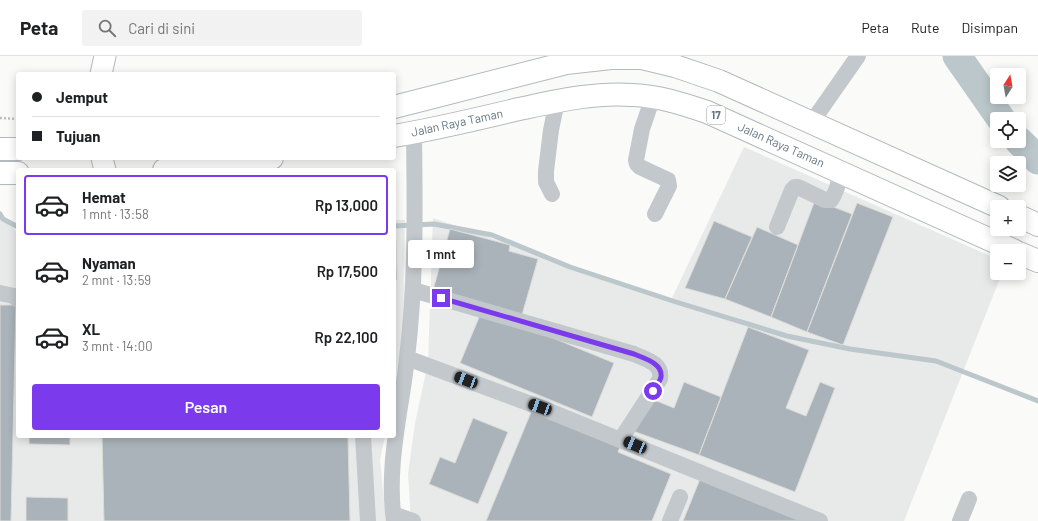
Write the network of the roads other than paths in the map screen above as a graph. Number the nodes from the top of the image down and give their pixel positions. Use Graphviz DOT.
graph roads {
  1 [pos="105,56"];
  2 [pos="858,56"];
  3 [pos="101,72"];
  4 [pos="653,97"];
  5 [pos="557,101"];
  6 [pos="396,106"];
  7 [pos="812,122"];
  8 [pos="404,135"];
  9 [pos="265,163"];
  10 [pos="193,168"];
  11 [pos="841,172"];
  12 [pos="552,194"];
  13 [pos="990,203"];
  14 [pos="655,214"];
  15 [pos="1026,219"];
  16 [pos="1038,225"];
  17 [pos="777,227"];
  18 [pos="1000,244"];
  19 [pos="1026,256"];
  20 [pos="1038,262"];
  21 [pos="413,290"];
  22 [pos="0,293"];
  23 [pos="16,298"];
  24 [pos="407,358"];
  25 [pos="396,426"];
  26 [pos="363,438"];
  27 [pos="395,438"];
  28 [pos="621,439"];
  29 [pos="680,497"];
  30 [pos="969,499"];
  31 [pos="394,517"];
  32 [pos="368,521"];
  33 [pos="413,521"];
  34 [pos="670,521"];
  35 [pos="820,521"];
  36 [pos="960,521"];
  1 -- 3 [label="main road"];
  2 -- 7 [label="street"];
  4 -- 5 [label="highway, Jalan Raya Taman / 17"];
  4 -- 11 [label="highway, Jalan Raya Taman / 17"];
  4 -- 14 [label="street"];
  5 -- 8 [label="highway, Jalan Raya Taman / 17"];
  5 -- 12 [label="street"];
  6 -- 7 [label="highway"];
  7 -- 13 [label="highway"];
  8 -- 21 [label="street"];
  9 -- 10 [label="highway"];
  11 -- 17 [label="street"];
  11 -- 18 [label="highway, Jalan Raya Taman / 17"];
  15 -- 16 [label="highway"];
  19 -- 20 [label="highway"];
  21 -- 24 [label="street"];
  21 -- 28 [label="street"];
  22 -- 23 [label="street"];
  24 -- 25 [label="street"];
  24 -- 28 [label="street"];
  26 -- 32 [label="street"];
  27 -- 31 [label="street"];
  28 -- 35 [label="street"];
  29 -- 34 [label="street"];
  30 -- 36 [label="street"];
  31 -- 33 [label="street"];
}
